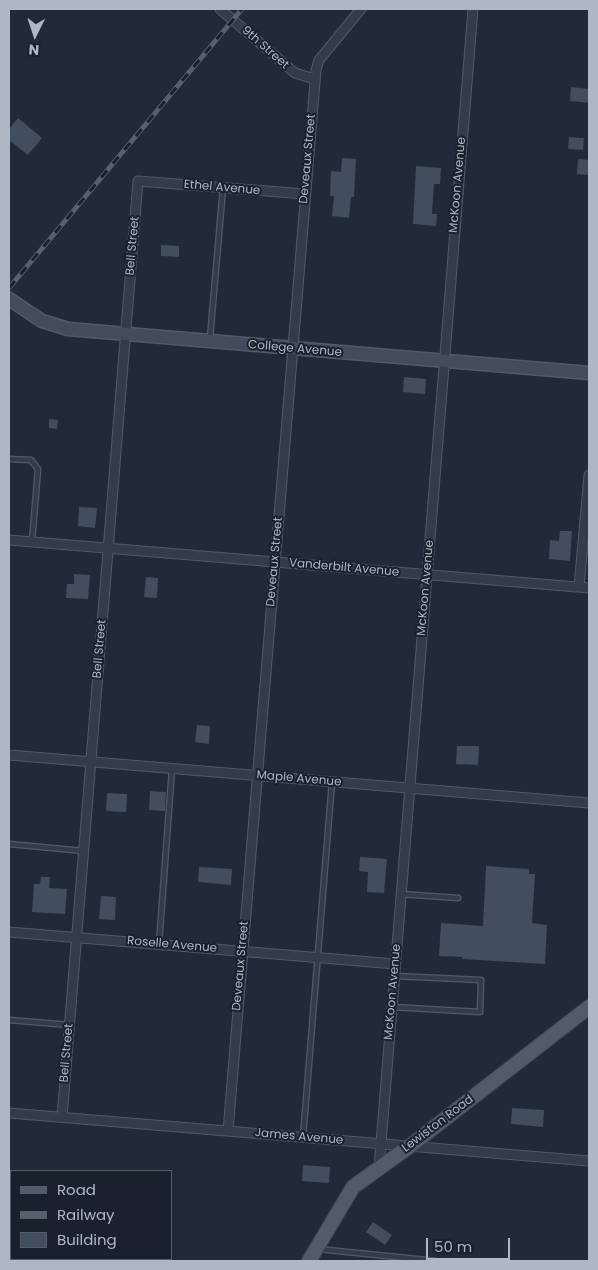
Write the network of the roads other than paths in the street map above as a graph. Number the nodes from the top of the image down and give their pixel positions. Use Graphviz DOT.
graph roads {
  1 [pos="220,9"];
  2 [pos="361,9"];
  3 [pos="473,9"];
  4 [pos="314,79"];
  5 [pos="138,181"];
  6 [pos="223,188"];
  7 [pos="305,194"];
  8 [pos="9,298"];
  9 [pos="126,335"];
  10 [pos="210,342"];
  11 [pos="292,349"];
  12 [pos="444,361"];
  13 [pos="589,373"];
  14 [pos="9,459"];
  15 [pos="589,475"];
  16 [pos="9,540"];
  17 [pos="32,542"];
  18 [pos="108,548"];
  19 [pos="274,562"];
  20 [pos="427,574"];
  21 [pos="579,587"];
  22 [pos="589,588"];
  23 [pos="9,756"];
  24 [pos="91,762"];
  25 [pos="172,769"];
  26 [pos="257,776"];
  27 [pos="332,782"];
  28 [pos="410,788"];
  29 [pos="589,803"];
  30 [pos="9,844"];
  31 [pos="84,851"];
  32 [pos="401,894"];
  33 [pos="458,898"];
  34 [pos="9,932"];
  35 [pos="76,936"];
  36 [pos="159,944"];
  37 [pos="242,952"];
  38 [pos="319,958"];
  39 [pos="395,964"];
  40 [pos="394,976"];
  41 [pos="392,1007"];
  42 [pos="589,1007"];
  43 [pos="583,1016"];
  44 [pos="9,1020"];
  45 [pos="69,1025"];
  46 [pos="9,1113"];
  47 [pos="62,1118"];
  48 [pos="228,1131"];
  49 [pos="303,1137"];
  50 [pos="381,1144"];
  51 [pos="410,1146"];
  52 [pos="589,1161"];
  53 [pos="379,1168"];
  54 [pos="313,1255"];
  55 [pos="93,1260"];
  56 [pos="109,1261"];
  57 [pos="436,1261"];
  1 -- 4 [label="street, 9th Street"];
  2 -- 4 [label="street, Deveaux Street"];
  3 -- 12 [label="street, McKoon Avenue"];
  4 -- 7 [label="street, Deveaux Street"];
  5 -- 6 [label="street, Ethel Avenue"];
  5 -- 9 [label="street, Bell Street"];
  6 -- 7 [label="street, Ethel Avenue"];
  6 -- 10 [label="lane"];
  7 -- 11 [label="street, Deveaux Street"];
  8 -- 9 [label="main road, College Avenue"];
  9 -- 10 [label="main road, College Avenue"];
  9 -- 18 [label="street, Bell Street"];
  10 -- 11 [label="main road, College Avenue"];
  11 -- 12 [label="main road, College Avenue"];
  11 -- 19 [label="street, Deveaux Street"];
  12 -- 13 [label="main road, College Avenue"];
  12 -- 20 [label="street, McKoon Avenue"];
  14 -- 17 [label="lane"];
  15 -- 21 [label="street"];
  16 -- 17 [label="street, Vanderbilt Avenue"];
  17 -- 18 [label="street, Vanderbilt Avenue"];
  18 -- 19 [label="street, Vanderbilt Avenue"];
  18 -- 24 [label="street, Bell Street"];
  19 -- 20 [label="street, Vanderbilt Avenue"];
  19 -- 26 [label="street, Deveaux Street"];
  20 -- 21 [label="street, Vanderbilt Avenue"];
  20 -- 28 [label="street, McKoon Avenue"];
  21 -- 22 [label="street, Vanderbilt Avenue"];
  23 -- 24 [label="street, Maple Avenue"];
  24 -- 25 [label="street, Maple Avenue"];
  24 -- 31 [label="street, Bell Street"];
  25 -- 26 [label="street, Maple Avenue"];
  25 -- 36 [label="lane"];
  26 -- 27 [label="street, Maple Avenue"];
  26 -- 37 [label="street, Deveaux Street"];
  27 -- 28 [label="street, Maple Avenue"];
  27 -- 38 [label="lane"];
  28 -- 29 [label="street, Maple Avenue"];
  28 -- 32 [label="street, McKoon Avenue"];
  30 -- 31 [label="lane"];
  31 -- 35 [label="street, Bell Street"];
  32 -- 33 [label="lane"];
  32 -- 39 [label="street, McKoon Avenue"];
  34 -- 35 [label="street, Roselle Avenue"];
  35 -- 36 [label="street, Roselle Avenue"];
  35 -- 45 [label="street, Bell Street"];
  36 -- 37 [label="street, Roselle Avenue"];
  37 -- 38 [label="street, Roselle Avenue"];
  37 -- 48 [label="street, Deveaux Street"];
  38 -- 39 [label="street, Roselle Avenue"];
  38 -- 49 [label="lane"];
  39 -- 40 [label="street, McKoon Avenue"];
  40 -- 41 [label="street, McKoon Avenue"];
  40 -- 41 [label="lane"];
  41 -- 50 [label="street, McKoon Avenue"];
  42 -- 43 [label="main road, Lewiston Road"];
  43 -- 51 [label="main road, Lewiston Road"];
  44 -- 45 [label="lane"];
  45 -- 47 [label="street, Bell Street"];
  46 -- 47 [label="street, James Avenue"];
  47 -- 48 [label="street, James Avenue"];
  48 -- 49 [label="street, James Avenue"];
  49 -- 50 [label="street, James Avenue"];
  50 -- 51 [label="street, James Avenue"];
  50 -- 53 [label="street, McKoon Avenue"];
  51 -- 52 [label="street, James Avenue"];
  51 -- 53 [label="main road, Lewiston Road"];
  53 -- 54 [label="main road, Lewiston Road"];
  54 -- 57 [label="lane"];
  55 -- 56 [label="street"];
}
